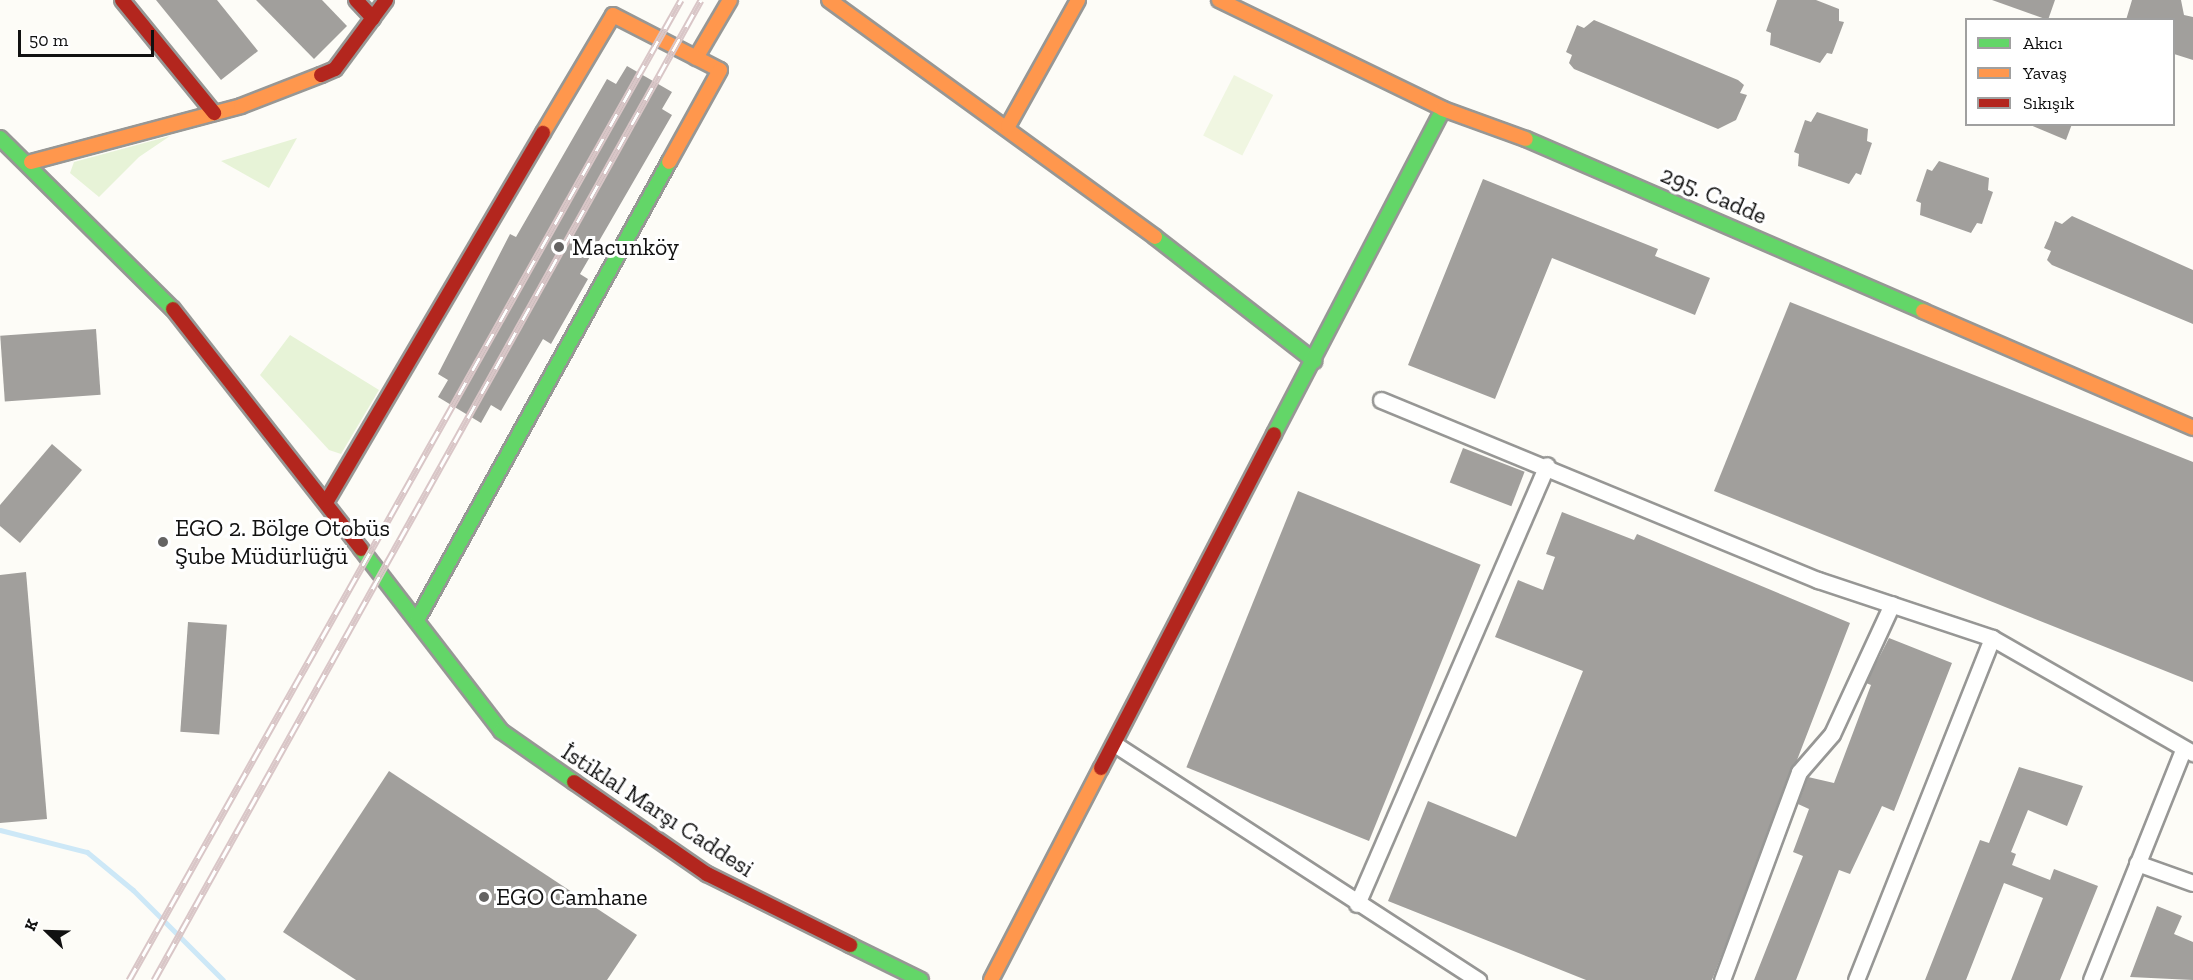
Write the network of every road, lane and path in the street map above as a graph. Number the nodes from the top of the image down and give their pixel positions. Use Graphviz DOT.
graph roads {
  1 [pos="122,0"];
  2 [pos="356,0"];
  3 [pos="386,0"];
  4 [pos="730,0"];
  5 [pos="829,0"];
  6 [pos="1078,0"];
  7 [pos="1219,0"];
  8 [pos="373,18"];
  9 [pos="696,58"];
  10 [pos="1443,109"];
  11 [pos="214,113"];
  12 [pos="1008,126"];
  13 [pos="0,138"];
  14 [pos="31,162"];
  15 [pos="1314,361"];
  16 [pos="1382,400"];
  17 [pos="2193,428"];
  18 [pos="1547,465"];
  19 [pos="327,501"];
  20 [pos="1892,604"];
  21 [pos="417,620"];
  22 [pos="1992,638"];
  23 [pos="1116,745"];
  24 [pos="2188,751"];
  25 [pos="2137,863"];
  26 [pos="2193,883"];
  27 [pos="1357,904"];
  28 [pos="921,980"];
  29 [pos="992,980"];
  30 [pos="1478,980"];
  31 [pos="1722,980"];
  32 [pos="1856,980"];
  33 [pos="2091,980"];
  1 -- 11 [label="street"];
  2 -- 8 [label="street"];
  3 -- 8 [label="street"];
  4 -- 9 [label="street"];
  5 -- 12 [label="street"];
  6 -- 12 [label="street"];
  7 -- 10 [label="street, 295. Cadde"];
  8 -- 11 [label="street"];
  9 -- 19 [label="street"];
  9 -- 21 [label="street"];
  10 -- 15 [label="street"];
  10 -- 17 [label="street, 295. Cadde"];
  11 -- 14 [label="street"];
  12 -- 15 [label="street"];
  13 -- 14 [label="street, İstiklal Marşı Caddesi"];
  14 -- 19 [label="street, İstiklal Marşı Caddesi"];
  15 -- 23 [label="street"];
  16 -- 18 [label="street"];
  18 -- 20 [label="street"];
  18 -- 27 [label="street"];
  19 -- 21 [label="street, İstiklal Marşı Caddesi"];
  20 -- 22 [label="street"];
  20 -- 31 [label="street"];
  21 -- 28 [label="street, İstiklal Marşı Caddesi"];
  22 -- 24 [label="street"];
  22 -- 32 [label="street"];
  23 -- 27 [label="street"];
  23 -- 29 [label="street"];
  24 -- 25 [label="street"];
  25 -- 26 [label="street"];
  25 -- 33 [label="street"];
  27 -- 30 [label="street"];
}
